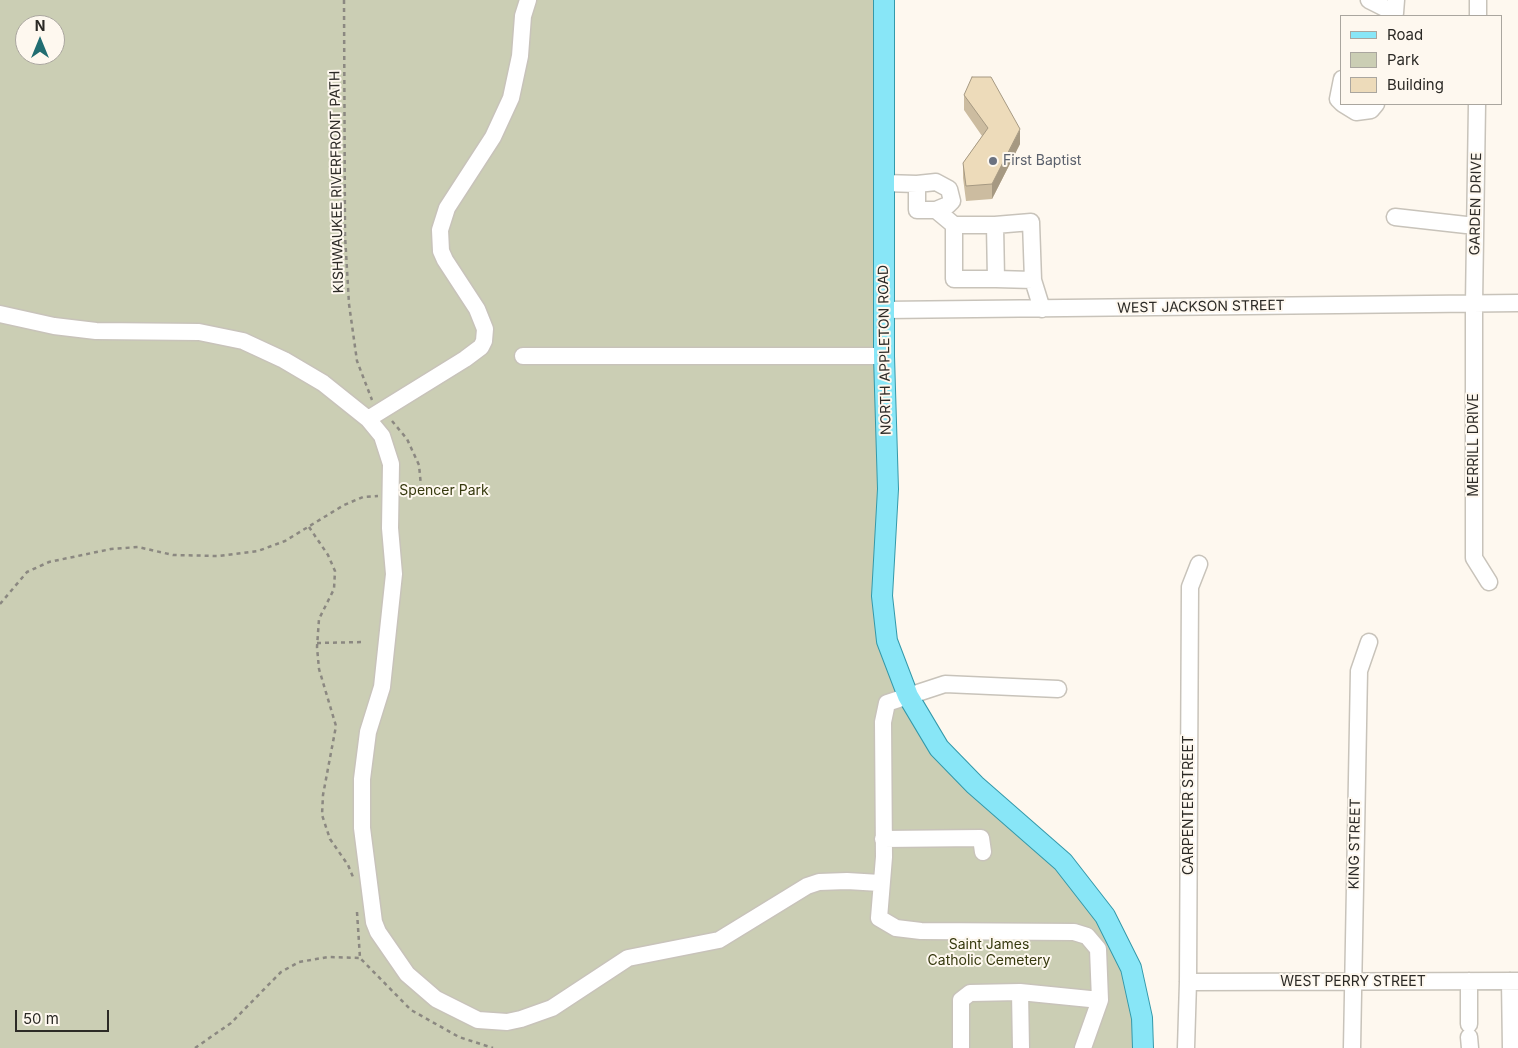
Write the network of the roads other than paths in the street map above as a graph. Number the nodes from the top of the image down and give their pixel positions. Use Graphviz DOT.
graph roads {
  1 [pos="528,0"];
  2 [pos="884,0"];
  3 [pos="1369,0"];
  4 [pos="1478,0"];
  5 [pos="1395,10"];
  6 [pos="1478,15"];
  7 [pos="1340,89"];
  8 [pos="1340,101"];
  9 [pos="1345,105"];
  10 [pos="1375,105"];
  11 [pos="1477,105"];
  12 [pos="884,184"];
  13 [pos="917,184"];
  14 [pos="936,210"];
  15 [pos="1395,217"];
  16 [pos="954,225"];
  17 [pos="995,225"];
  18 [pos="1475,226"];
  19 [pos="996,279"];
  20 [pos="1033,280"];
  21 [pos="1518,303"];
  22 [pos="1474,304"];
  23 [pos="1042,309"];
  24 [pos="884,310"];
  25 [pos="0,314"];
  26 [pos="523,356"];
  27 [pos="884,356"];
  28 [pos="372,415"];
  29 [pos="1199,564"];
  30 [pos="1489,582"];
  31 [pos="1368,642"];
  32 [pos="1058,689"];
  33 [pos="908,696"];
  34 [pos="883,839"];
  35 [pos="983,852"];
  36 [pos="880,884"];
  37 [pos="1469,981"];
  38 [pos="1514,981"];
  39 [pos="1188,982"];
  40 [pos="1352,983"];
  41 [pos="1020,992"];
  42 [pos="1100,1000"];
  43 [pos="1469,1036"];
  44 [pos="961,1048"];
  45 [pos="1021,1048"];
  46 [pos="1083,1048"];
  47 [pos="1142,1048"];
  48 [pos="1186,1048"];
  49 [pos="1352,1048"];
  50 [pos="1511,1048"];
  1 -- 28 [label="street"];
  2 -- 12 [label="main road, NORTH APPLETON ROAD"];
  3 -- 5 [label="street"];
  4 -- 6 [label="street"];
  7 -- 8 [label="street"];
  9 -- 10 [label="street"];
  11 -- 18 [label="street, GARDEN DRIVE"];
  12 -- 13 [label="street"];
  12 -- 24 [label="main road, NORTH APPLETON ROAD"];
  13 -- 14 [label="street"];
  13 -- 14 [label="street"];
  14 -- 16 [label="street"];
  15 -- 18 [label="street"];
  16 -- 17 [label="street"];
  16 -- 19 [label="street"];
  17 -- 19 [label="street"];
  17 -- 20 [label="street"];
  18 -- 22 [label="street, GARDEN DRIVE"];
  19 -- 20 [label="street"];
  20 -- 23 [label="street"];
  21 -- 22 [label="street, WEST JACKSON STREET"];
  22 -- 23 [label="street, WEST JACKSON STREET"];
  22 -- 30 [label="street, MERRILL DRIVE"];
  23 -- 24 [label="street, WEST JACKSON STREET"];
  24 -- 27 [label="main road, NORTH APPLETON ROAD"];
  25 -- 28 [label="street"];
  26 -- 27 [label="street"];
  27 -- 33 [label="main road, NORTH APPLETON ROAD"];
  28 -- 36 [label="street"];
  29 -- 39 [label="street, CARPENTER STREET"];
  31 -- 40 [label="street, KING STREET"];
  32 -- 33 [label="street"];
  33 -- 34 [label="street"];
  33 -- 47 [label="main road, NORTH APPLETON ROAD"];
  34 -- 35 [label="street"];
  34 -- 36 [label="street"];
  36 -- 42 [label="street"];
  37 -- 38 [label="street, WEST PERRY STREET"];
  37 -- 40 [label="street, WEST PERRY STREET"];
  37 -- 43 [label="street"];
  38 -- 50 [label="street"];
  39 -- 40 [label="street, WEST PERRY STREET"];
  39 -- 48 [label="street, CARPENTER STREET"];
  40 -- 49 [label="street, KING STREET"];
  41 -- 42 [label="street"];
  41 -- 44 [label="street"];
  41 -- 45 [label="street"];
  42 -- 46 [label="street"];
}
